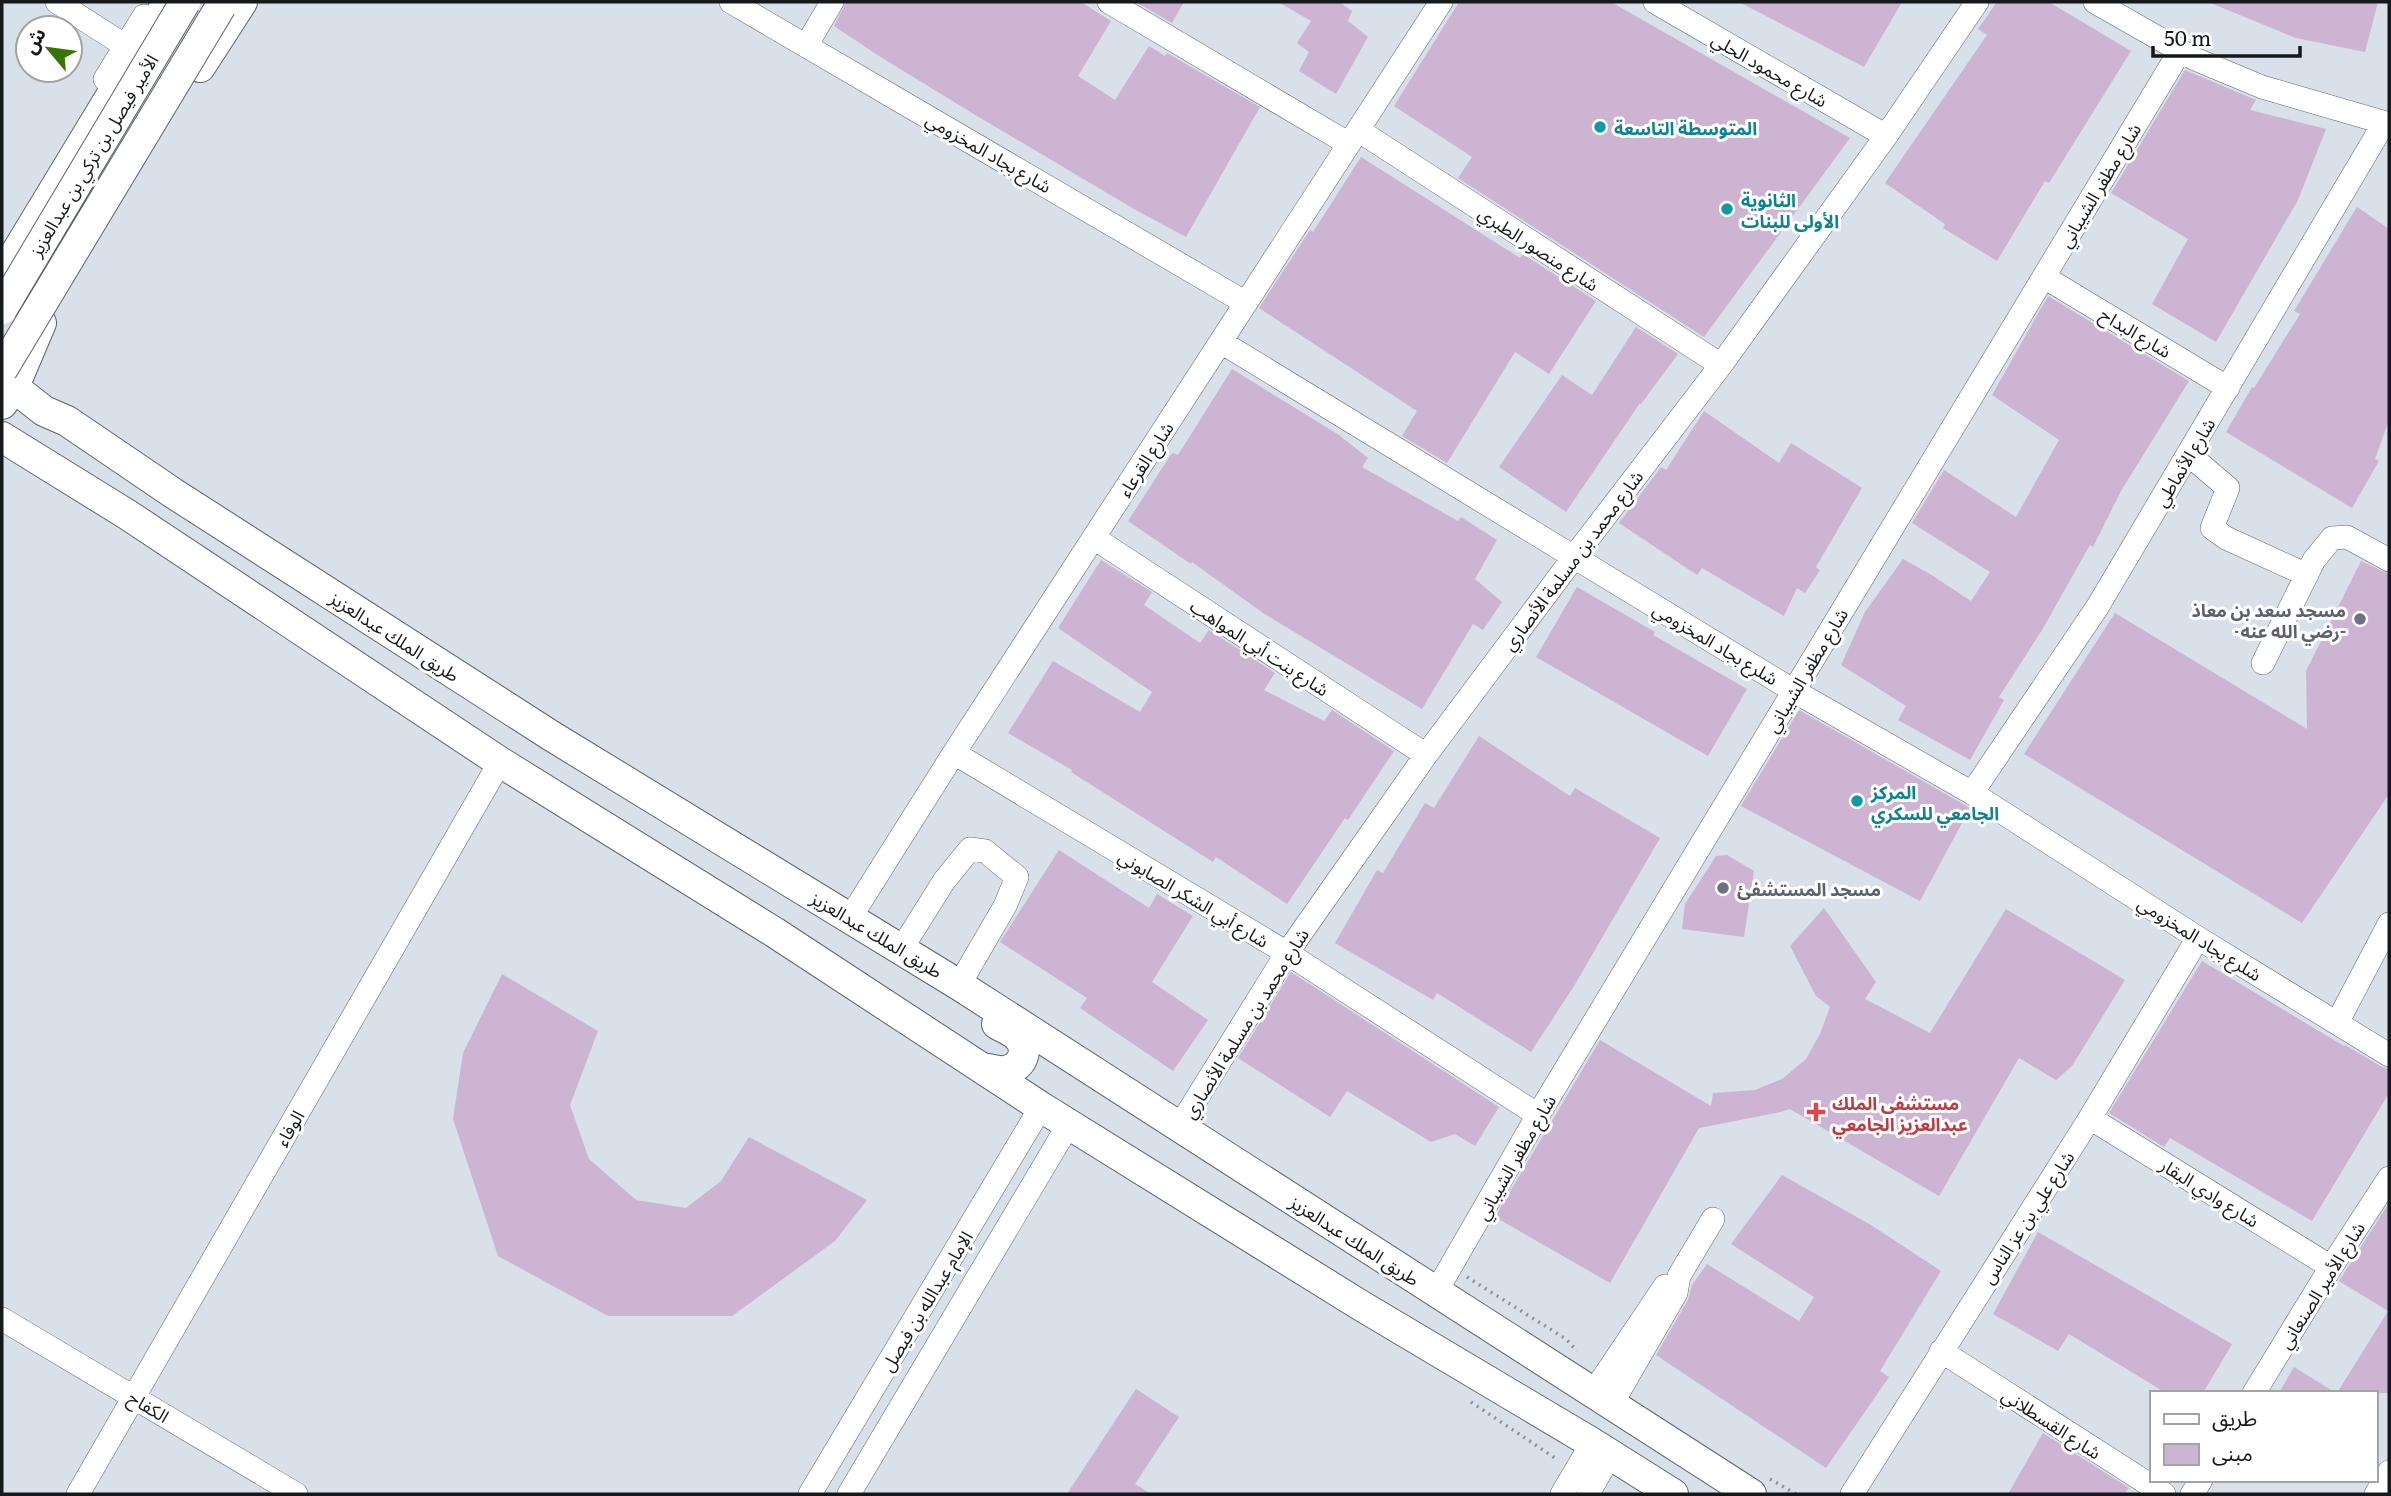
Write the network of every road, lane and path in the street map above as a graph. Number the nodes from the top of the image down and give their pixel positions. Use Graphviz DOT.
graph roads {
  1 [pos="57,2"];
  2 [pos="153,2"];
  3 [pos="168,2"];
  4 [pos="185,2"];
  5 [pos="731,2"];
  6 [pos="832,2"];
  7 [pos="1109,2"];
  8 [pos="1441,2"];
  9 [pos="1655,2"];
  10 [pos="1977,2"];
  11 [pos="2095,2"];
  12 [pos="229,3"];
  13 [pos="124,45"];
  14 [pos="806,46"];
  15 [pos="2180,51"];
  16 [pos="2387,123"];
  17 [pos="1885,136"];
  18 [pos="1354,137"];
  19 [pos="2,257"];
  20 [pos="2,275"];
  21 [pos="2044,277"];
  22 [pos="53,296"];
  23 [pos="1246,303"];
  24 [pos="2,309"];
  25 [pos="1221,342"];
  26 [pos="1721,365"];
  27 [pos="5,385"];
  28 [pos="2228,387"];
  29 [pos="2,437"];
  30 [pos="2188,454"];
  31 [pos="1094,538"];
  32 [pos="1574,556"];
  33 [pos="2389,559"];
  34 [pos="2307,575"];
  35 [pos="2263,663"];
  36 [pos="1794,691"];
  37 [pos="954,753"];
  38 [pos="1426,755"];
  39 [pos="500,762"];
  40 [pos="1972,793"];
  41 [pos="739,851"];
  42 [pos="850,918"];
  43 [pos="2389,924"];
  44 [pos="2198,938"];
  45 [pos="902,948"];
  46 [pos="1287,953"];
  47 [pos="959,985"];
  48 [pos="2337,1023"];
  49 [pos="2389,1055"];
  50 [pos="982,1068"];
  51 [pos="1041,1107"];
  52 [pos="1538,1115"];
  53 [pos="2090,1118"];
  54 [pos="1069,1124"];
  55 [pos="1178,1126"];
  56 [pos="2389,1178"];
  57 [pos="1713,1219"];
  58 [pos="1451,1267"];
  59 [pos="2330,1267"];
  60 [pos="1436,1292"];
  61 [pos="2,1319"];
  62 [pos="1566,1339"];
  63 [pos="1941,1350"];
  64 [pos="2255,1391"];
  65 [pos="134,1398"];
  66 [pos="1602,1399"];
  67 [pos="1601,1449"];
  68 [pos="2389,1472"];
  69 [pos="78,1494"];
  70 [pos="296,1494"];
  71 [pos="810,1494"];
  72 [pos="849,1494"];
  73 [pos="1562,1494"];
  74 [pos="1588,1494"];
  75 [pos="1672,1494"];
  76 [pos="1751,1494"];
  77 [pos="1852,1494"];
  78 [pos="2164,1494"];
  79 [pos="2376,1494"];
  1 -- 13 [label="street"];
  2 -- 13 [label="street"];
  3 -- 20 [label="main road"];
  4 -- 24 [label="main road, الأمير فيصل بن تركي بن عبدالعزيز, bridge"];
  5 -- 14 [label="street, شارع بجاد المخزومي"];
  6 -- 14 [label="street"];
  7 -- 18 [label="street, شارع منصور الطبري"];
  8 -- 18 [label="street, شارع القرعاء"];
  9 -- 17 [label="street, شارع محمود الحلي"];
  10 -- 17 [label="street, شارع محمد بن مسلمة الأنصاري"];
  11 -- 15 [label="street"];
  12 -- 22 [label="main road"];
  12 -- 27 [label="main road, bridge"];
  13 -- 19 [label="street"];
  14 -- 23 [label="street, شارع بجاد المخزومي"];
  15 -- 16 [label="street"];
  15 -- 21 [label="street, شارع مظفر الشيباني"];
  16 -- 28 [label="street, شارع الأنماطي"];
  17 -- 26 [label="street, شارع محمد بن مسلمة الأنصاري"];
  18 -- 23 [label="street, شارع القرعاء"];
  18 -- 26 [label="street, شارع منصور الطبري"];
  20 -- 22 [label="main road"];
  21 -- 28 [label="street, شارع البداح"];
  21 -- 36 [label="street, شارع مظفر الشيباني"];
  22 -- 27 [label="main road"];
  23 -- 25 [label="street, شارع القرعاء"];
  25 -- 31 [label="street, شارع القرعاء"];
  25 -- 32 [label="street, شلرع بجاد المخزومي"];
  26 -- 32 [label="street, شارع محمد بن مسلمة الأنصاري"];
  27 -- 41 [label="main road, طريق الملك عبدالعزيز"];
  28 -- 30 [label="street, شارع الأنماطي"];
  29 -- 39 [label="main road"];
  30 -- 34 [label="street"];
  30 -- 40 [label="street, شارع الأنماطي"];
  31 -- 37 [label="street, شارع القرعاء"];
  31 -- 38 [label="street, شارع بنت أبي المواهب"];
  32 -- 36 [label="street, شلرع بجاد المخزومي"];
  32 -- 38 [label="street, شارع محمد بن مسلمة الأنصاري"];
  33 -- 34 [label="street"];
  34 -- 35 [label="street"];
  36 -- 40 [label="street, شلرع بجاد المخزومي"];
  36 -- 52 [label="street, شارع مظفر الشيباني"];
  37 -- 42 [label="street, شارع القرعاء"];
  37 -- 46 [label="street, شارع أبي الشكر الصابوني"];
  38 -- 46 [label="street, شارع محمد بن مسلمة الأنصاري"];
  39 -- 50 [label="main road"];
  39 -- 65 [label="street, الوفاء"];
  40 -- 44 [label="street, شلرع بجاد المخزومي"];
  41 -- 42 [label="main road, طريق الملك عبدالعزيز"];
  41 -- 50 [label="main road"];
  42 -- 45 [label="main road, طريق الملك عبدالعزيز"];
  43 -- 48 [label="street"];
  44 -- 48 [label="street, شلرع بجاد المخزومي"];
  44 -- 53 [label="street, شارع علي بن عز الناس"];
  45 -- 47 [label="main road, طريق الملك عبدالعزيز"];
  45 -- 47 [label="street"];
  46 -- 52 [label="street, شارع أبي الشكر الصابوني"];
  46 -- 55 [label="street, شارع محمد بن مسلمة الأنصاري"];
  47 -- 55 [label="main road, طريق الملك عبدالعزيز"];
  48 -- 49 [label="street, شلرع بجاد المخزومي"];
  50 -- 51 [label="main road"];
  51 -- 54 [label="main road"];
  51 -- 71 [label="street, الإمام عبدالله بن فيصل"];
  52 -- 58 [label="street, شارع مظفر الشيباني"];
  53 -- 59 [label="street, شارع وادي البقار"];
  53 -- 63 [label="street, شارع علي بن عز الناس"];
  54 -- 67 [label="main road"];
  54 -- 72 [label="street, الإمام عبدالله بن فيصل"];
  55 -- 60 [label="main road, طريق الملك عبدالعزيز"];
  56 -- 59 [label="street, شارع الأمير الصنعاني"];
  57 -- 66 [label="street"];
  58 -- 60 [label="street, شارع مظفر الشيباني"];
  58 -- 62 [label="path"];
  59 -- 64 [label="street, شارع الأمير الصنعاني"];
  60 -- 66 [label="main road, طريق الملك عبدالعزيز"];
  61 -- 65 [label="street, الكفاح"];
  63 -- 77 [label="street, شارع علي بن عز الناس"];
  63 -- 78 [label="street, شارع القسطلاني"];
  65 -- 69 [label="street, الوفاء"];
  65 -- 70 [label="street, الكفاح"];
  66 -- 76 [label="main road, طريق الملك عبدالعزيز"];
  67 -- 73 [label="street"];
  67 -- 74 [label="street"];
  67 -- 75 [label="main road"];
  68 -- 79 [label="street"];
}
